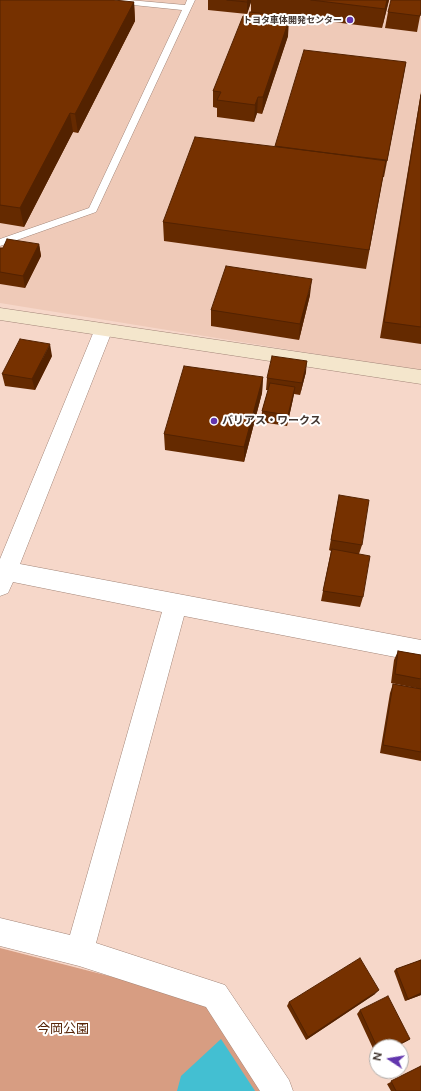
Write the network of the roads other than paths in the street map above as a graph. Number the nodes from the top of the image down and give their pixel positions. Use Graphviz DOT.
graph roads {
  1 [pos="104,0"];
  2 [pos="189,4"];
  3 [pos="0,243"];
  4 [pos="0,314"];
  5 [pos="103,331"];
  6 [pos="421,377"];
  7 [pos="3,578"];
  8 [pos="176,606"];
  9 [pos="421,651"];
  10 [pos="0,932"];
  11 [pos="79,952"];
  12 [pos="278,1091"];
  1 -- 2 [label="lane"];
  2 -- 3 [label="lane"];
  4 -- 5 [label="street"];
  5 -- 6 [label="street"];
  5 -- 7 [label="street"];
  7 -- 8 [label="street"];
  8 -- 9 [label="street"];
  8 -- 11 [label="street"];
  10 -- 11 [label="street"];
  11 -- 12 [label="street"];
}
